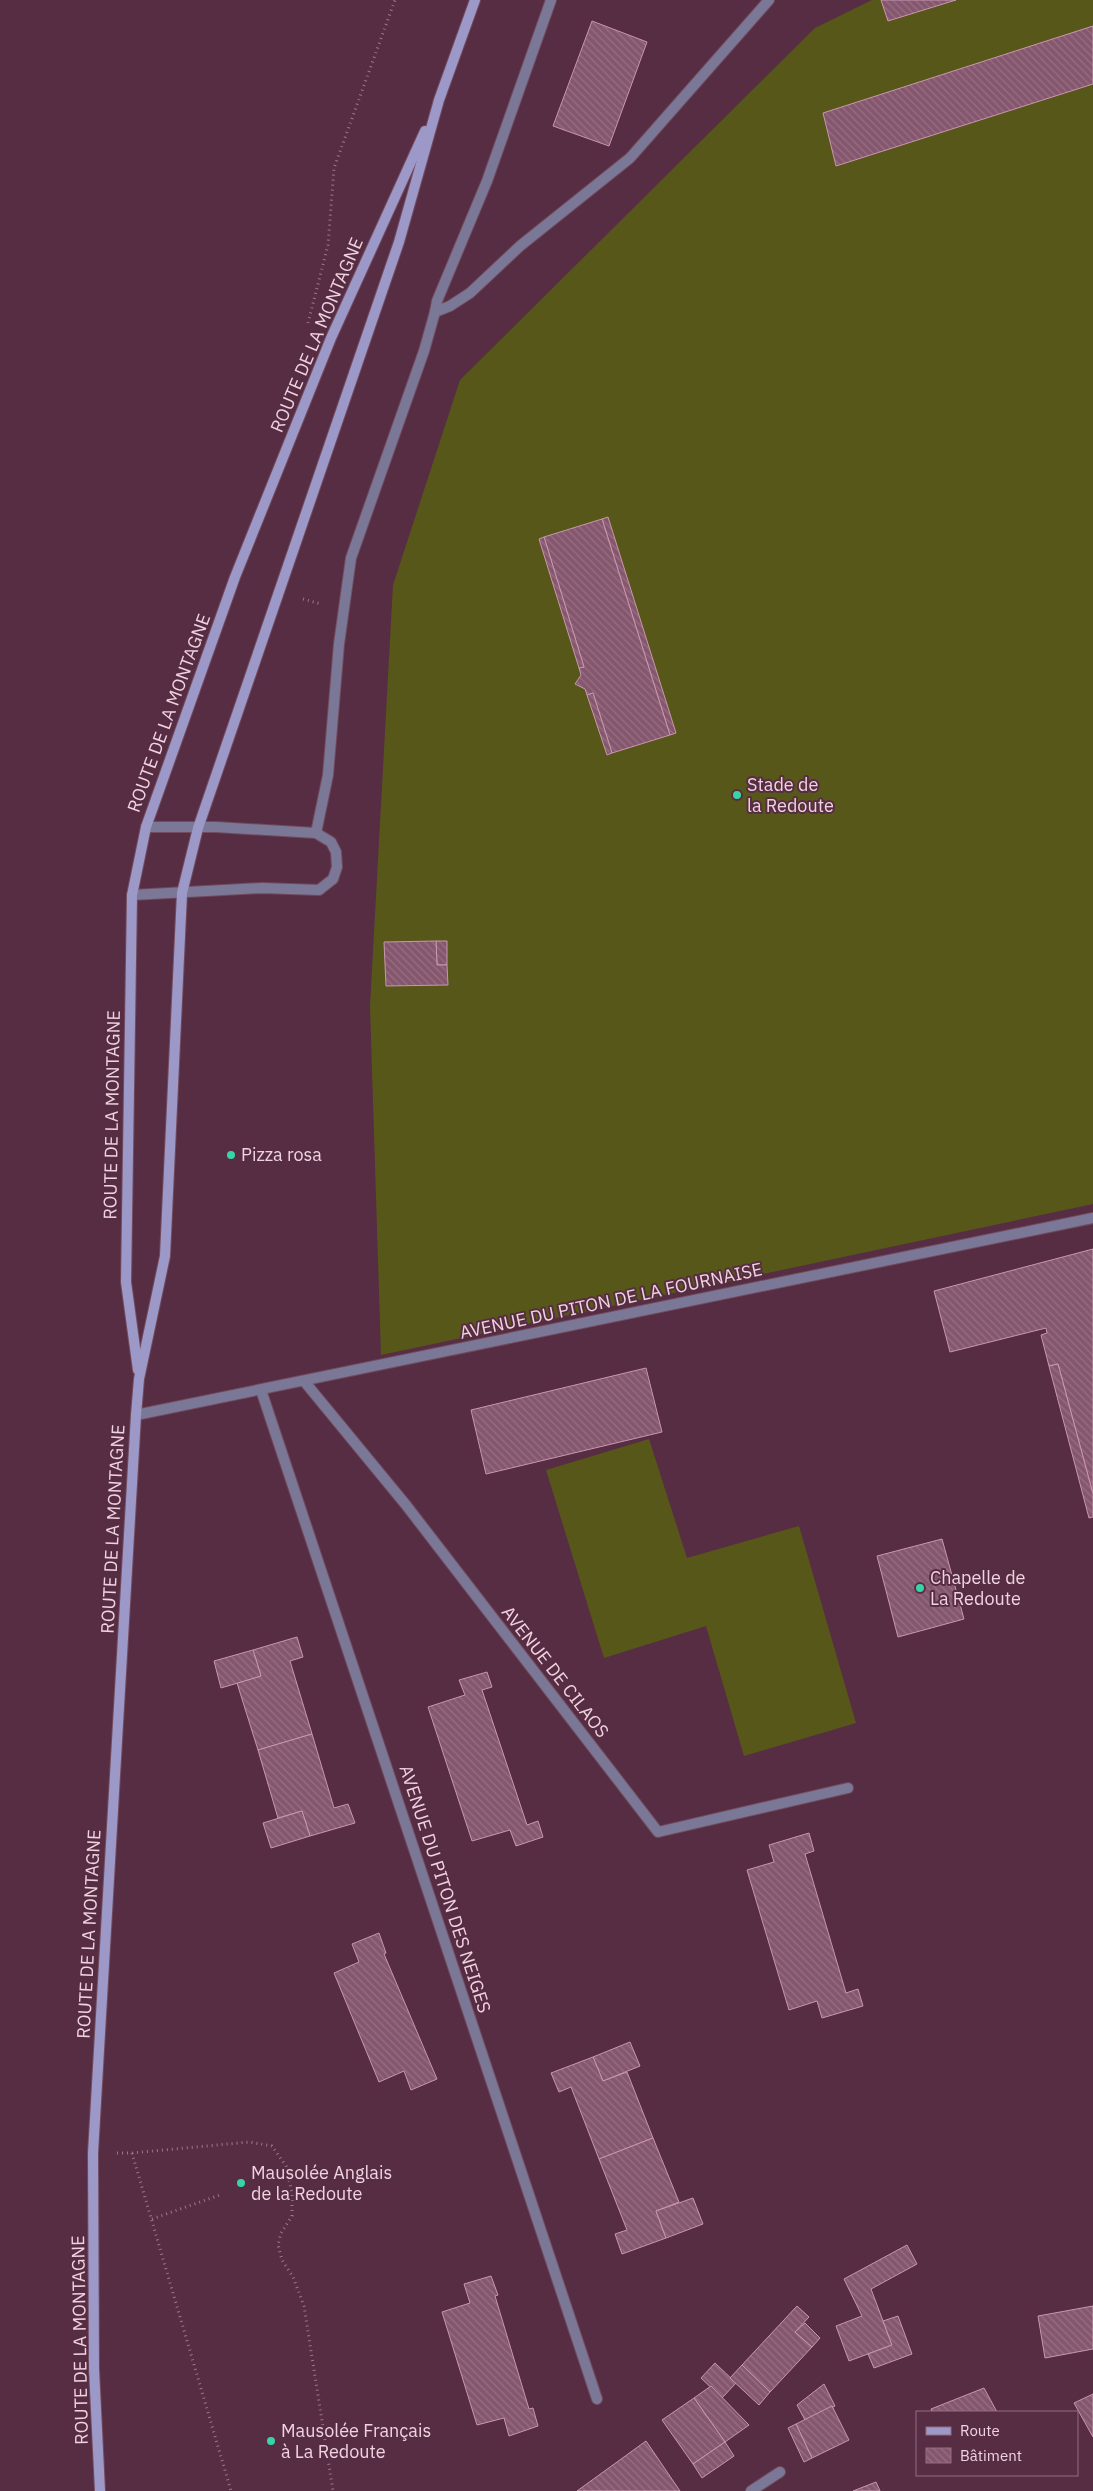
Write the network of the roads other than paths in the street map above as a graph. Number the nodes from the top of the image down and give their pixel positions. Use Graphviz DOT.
graph roads {
  1 [pos="475,0"];
  2 [pos="551,0"];
  3 [pos="769,0"];
  4 [pos="439,100"];
  5 [pos="435,312"];
  6 [pos="146,827"];
  7 [pos="198,828"];
  8 [pos="316,833"];
  9 [pos="182,893"];
  10 [pos="132,895"];
  11 [pos="1093,1218"];
  12 [pos="139,1379"];
  13 [pos="304,1381"];
  14 [pos="261,1390"];
  15 [pos="136,1415"];
  16 [pos="848,1788"];
  17 [pos="597,2399"];
  18 [pos="780,2472"];
  19 [pos="100,2491"];
  20 [pos="750,2491"];
  1 -- 4 [label="main road, ROUTE DE LA MONTAGNE"];
  2 -- 5 [label="street"];
  3 -- 5 [label="street"];
  4 -- 6 [label="main road, ROUTE DE LA MONTAGNE"];
  4 -- 7 [label="main road, ROUTE DE LA MONTAGNE"];
  5 -- 8 [label="street"];
  6 -- 7 [label="street"];
  6 -- 10 [label="main road, ROUTE DE LA MONTAGNE"];
  7 -- 8 [label="street"];
  7 -- 9 [label="main road, ROUTE DE LA MONTAGNE"];
  8 -- 9 [label="street"];
  9 -- 10 [label="street"];
  9 -- 12 [label="main road, ROUTE DE LA MONTAGNE"];
  10 -- 12 [label="main road, ROUTE DE LA MONTAGNE"];
  11 -- 13 [label="street, AVENUE DU PITON DE LA FOURNAISE"];
  12 -- 15 [label="main road, ROUTE DE LA MONTAGNE"];
  13 -- 14 [label="street, AVENUE DU PITON DE LA FOURNAISE"];
  13 -- 16 [label="street, AVENUE DE CILAOS"];
  14 -- 15 [label="street, AVENUE DU PITON DE LA FOURNAISE"];
  14 -- 17 [label="street, AVENUE DU PITON DES NEIGES"];
  15 -- 19 [label="main road, ROUTE DE LA MONTAGNE"];
  18 -- 20 [label="street"];
}
